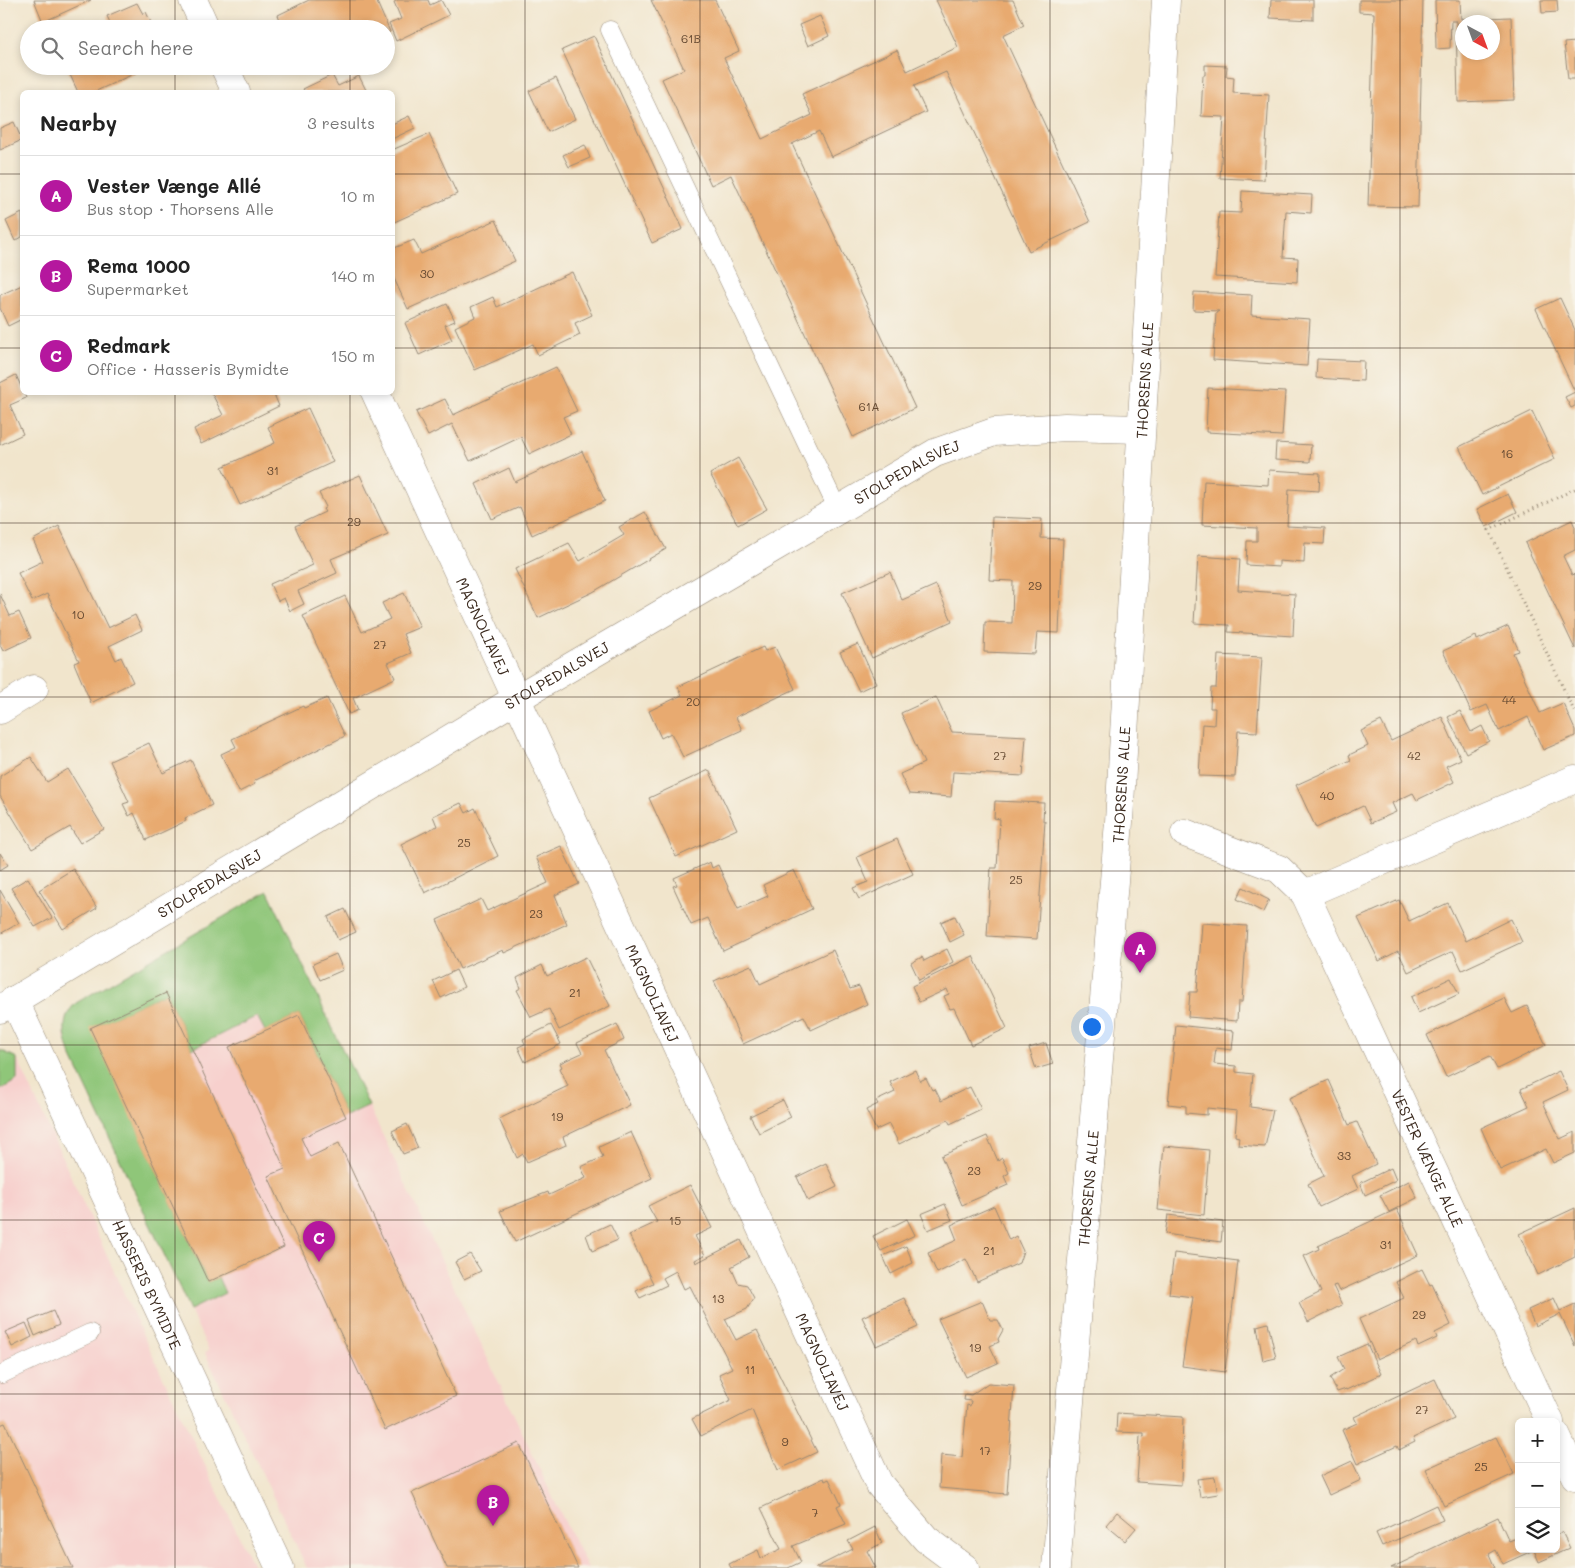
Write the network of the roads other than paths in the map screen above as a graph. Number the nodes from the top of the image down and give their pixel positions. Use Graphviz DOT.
graph roads {
  1 [pos="193,0"];
  2 [pos="1166,0"];
  3 [pos="202,20"];
  4 [pos="610,30"];
  5 [pos="228,75"];
  6 [pos="235,90"];
  7 [pos="376,395"];
  8 [pos="1140,429"];
  9 [pos="838,510"];
  10 [pos="34,689"];
  11 [pos="516,699"];
  12 [pos="0,710"];
  13 [pos="1575,779"];
  14 [pos="1185,833"];
  15 [pos="1305,894"];
  16 [pos="7,1004"];
  17 [pos="90,1333"];
  18 [pos="2,1374"];
  19 [pos="1548,1418"];
  20 [pos="1560,1444"];
  21 [pos="1575,1476"];
  22 [pos="280,1568"];
  23 [pos="965,1568"];
  24 [pos="1056,1568"];
  1 -- 3 [label="street"];
  2 -- 8 [label="street, THORSENS ALLE"];
  4 -- 9 [label="lane"];
  5 -- 6 [label="street"];
  7 -- 11 [label="street, MAGNOLIAVEJ"];
  8 -- 9 [label="street, STOLPEDALSVEJ"];
  8 -- 24 [label="street, THORSENS ALLE"];
  9 -- 11 [label="street, STOLPEDALSVEJ"];
  10 -- 12 [label="street"];
  11 -- 16 [label="street, STOLPEDALSVEJ"];
  11 -- 23 [label="street, MAGNOLIAVEJ"];
  13 -- 15 [label="street"];
  14 -- 15 [label="street, VESTER VÆNGE ALLE"];
  15 -- 19 [label="street, VESTER VÆNGE ALLE"];
  16 -- 22 [label="street, HASSERIS BYMIDTE"];
  17 -- 18 [label="lane"];
  20 -- 21 [label="street"];
}
